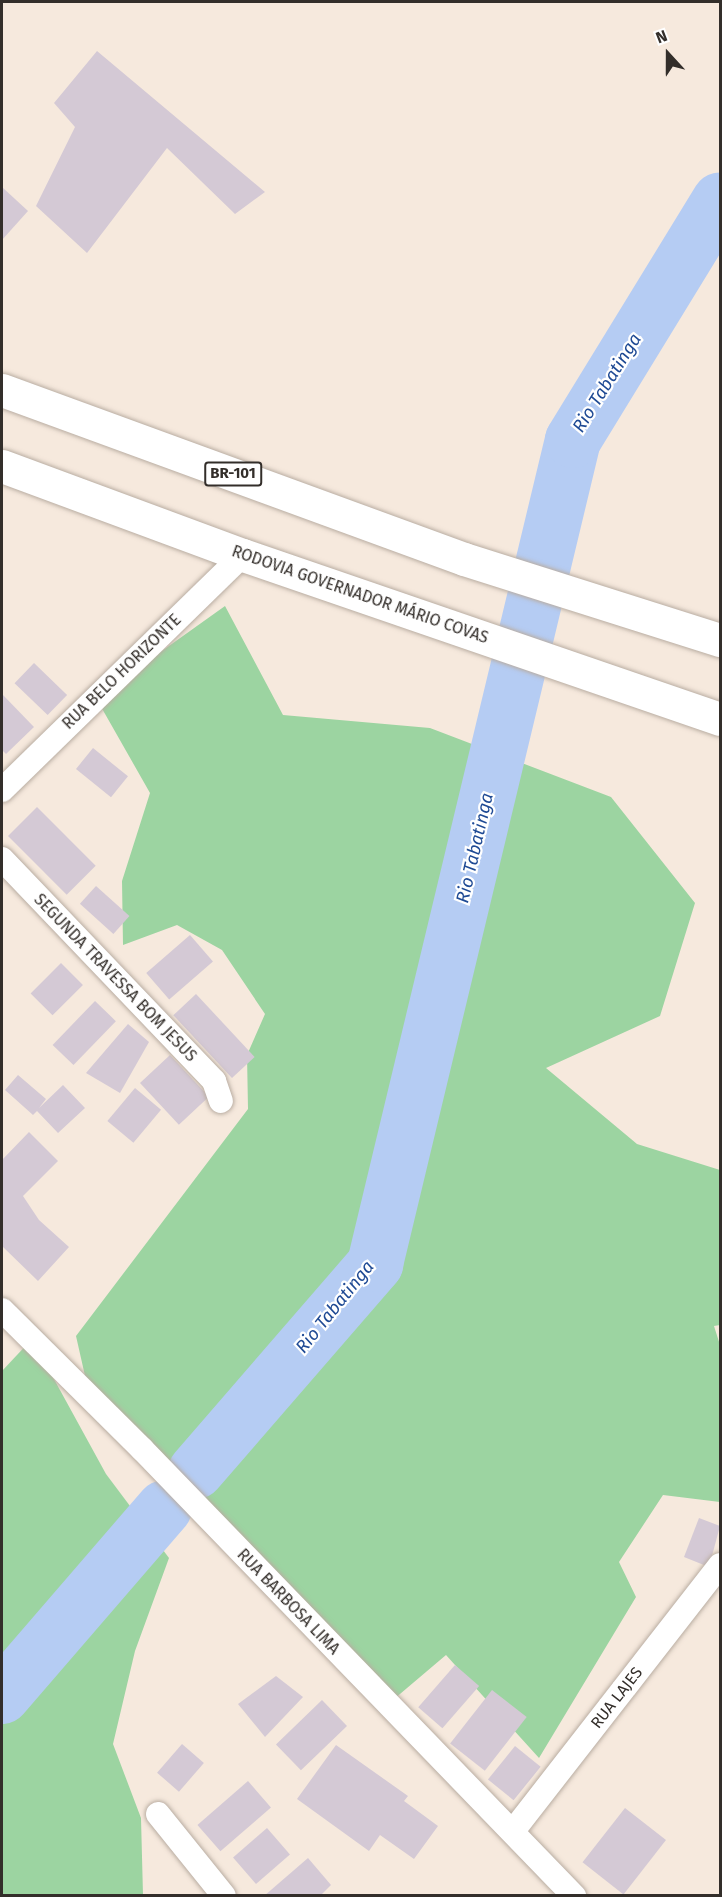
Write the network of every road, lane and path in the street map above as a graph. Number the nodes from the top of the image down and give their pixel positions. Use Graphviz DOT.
graph roads {
  1 [pos="2,390"];
  2 [pos="2,466"];
  3 [pos="243,555"];
  4 [pos="720,640"];
  5 [pos="720,719"];
  6 [pos="2,790"];
  7 [pos="2,859"];
  8 [pos="221,1101"];
  9 [pos="2,1310"];
  10 [pos="720,1565"];
  11 [pos="158,1814"];
  12 [pos="513,1831"];
  13 [pos="224,1896"];
  14 [pos="574,1896"];
  1 -- 4 [label="highway, BR-101"];
  2 -- 3 [label="highway, RODOVIA GOVERNADOR MÁRIO COVAS"];
  3 -- 5 [label="highway, RODOVIA GOVERNADOR MÁRIO COVAS"];
  3 -- 6 [label="street, RUA BELO HORIZONTE"];
  7 -- 8 [label="street, SEGUNDA TRAVESSA BOM JESUS"];
  9 -- 12 [label="street, RUA BARBOSA LIMA"];
  10 -- 12 [label="street, RUA LAJES"];
  11 -- 13 [label="street"];
  12 -- 14 [label="street, RUA BARBOSA LIMA"];
}
